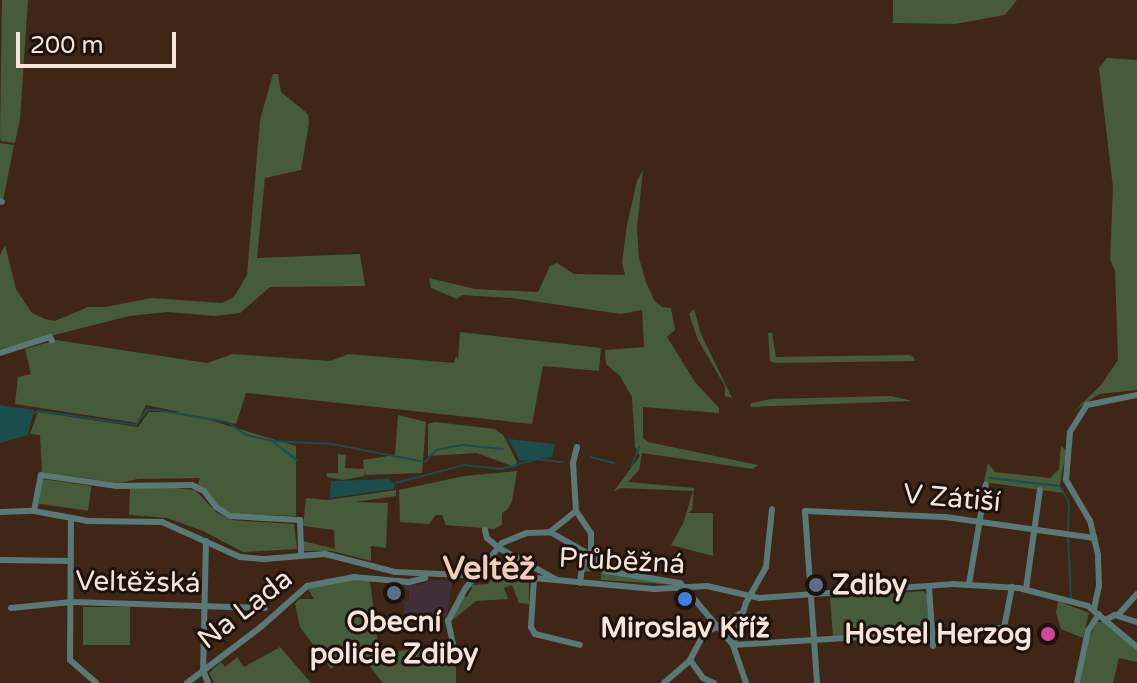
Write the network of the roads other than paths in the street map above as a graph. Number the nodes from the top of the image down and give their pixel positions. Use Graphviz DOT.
graph roads {
  1 [pos="52,341"];
  2 [pos="0,353"];
  3 [pos="1137,395"];
  4 [pos="577,447"];
  5 [pos="986,484"];
  6 [pos="1040,490"];
  7 [pos="772,509"];
  8 [pos="34,511"];
  9 [pos="576,511"];
  10 [pos="0,512"];
  11 [pos="71,518"];
  12 [pos="981,521"];
  13 [pos="485,530"];
  14 [pos="1035,530"];
  15 [pos="550,532"];
  16 [pos="1095,538"];
  17 [pos="206,541"];
  18 [pos="499,548"];
  19 [pos="301,556"];
  20 [pos="588,556"];
  21 [pos="0,560"];
  22 [pos="71,561"];
  23 [pos="425,574"];
  24 [pos="474,576"];
  25 [pos="534,578"];
  26 [pos="557,580"];
  27 [pos="580,583"];
  28 [pos="969,584"];
  29 [pos="929,586"];
  30 [pos="684,587"];
  31 [pos="1012,587"];
  32 [pos="1026,589"];
  33 [pos="809,593"];
  34 [pos="1137,594"];
  35 [pos="749,598"];
  36 [pos="72,602"];
  37 [pos="203,605"];
  38 [pos="11,608"];
  39 [pos="265,608"];
  40 [pos="743,612"];
  41 [pos="1099,614"];
  42 [pos="1118,615"];
  43 [pos="1137,622"];
  44 [pos="715,627"];
  45 [pos="933,631"];
  46 [pos="813,640"];
  47 [pos="453,644"];
  48 [pos="580,645"];
  49 [pos="733,645"];
  50 [pos="933,646"];
  51 [pos="1137,647"];
  52 [pos="690,660"];
  53 [pos="203,670"];
  54 [pos="96,683"];
  55 [pos="187,683"];
  56 [pos="208,683"];
  57 [pos="664,683"];
  58 [pos="714,683"];
  59 [pos="746,683"];
  60 [pos="817,683"];
  61 [pos="1077,683"];
  1 -- 2 [label="street"];
  3 -- 16 [label="street"];
  4 -- 9 [label="street"];
  5 -- 12 [label="street"];
  6 -- 14 [label="street"];
  7 -- 35 [label="street"];
  8 -- 10 [label="street, Průběžná"];
  8 -- 11 [label="street, Průběžná"];
  8 -- 19 [label="street"];
  9 -- 15 [label="street"];
  9 -- 20 [label="street"];
  11 -- 17 [label="street, Průběžná"];
  11 -- 22 [label="street"];
  12 -- 14 [label="street, V Zátiší"];
  12 -- 28 [label="street"];
  12 -- 33 [label="street, V Zátiší"];
  13 -- 18 [label="street"];
  14 -- 16 [label="street, V Zátiší"];
  14 -- 32 [label="street"];
  15 -- 18 [label="street"];
  15 -- 20 [label="street"];
  16 -- 41 [label="street"];
  17 -- 19 [label="street, Průběžná"];
  17 -- 37 [label="street"];
  18 -- 24 [label="street"];
  18 -- 26 [label="street"];
  19 -- 23 [label="street, Průběžná"];
  20 -- 27 [label="street"];
  20 -- 30 [label="street"];
  21 -- 22 [label="street"];
  22 -- 36 [label="street"];
  23 -- 24 [label="street, Průběžná"];
  23 -- 53 [label="street, Na Lada"];
  24 -- 25 [label="street, Průběžná"];
  24 -- 47 [label="street"];
  25 -- 26 [label="street, Průběžná"];
  25 -- 48 [label="street"];
  26 -- 27 [label="street, Průběžná"];
  27 -- 30 [label="street, Průběžná"];
  28 -- 29 [label="street, Průběžná"];
  28 -- 31 [label="street, Průběžná"];
  29 -- 33 [label="street, Průběžná"];
  29 -- 45 [label="street"];
  30 -- 35 [label="street, Průběžná"];
  30 -- 44 [label="street"];
  31 -- 32 [label="street, Průběžná"];
  31 -- 45 [label="street"];
  32 -- 41 [label="street, Průběžná"];
  33 -- 35 [label="street, Průběžná"];
  33 -- 46 [label="street"];
  34 -- 42 [label="street"];
  35 -- 40 [label="street"];
  36 -- 37 [label="street, Veltěžská"];
  36 -- 38 [label="street, Veltěžská"];
  36 -- 54 [label="street"];
  37 -- 39 [label="street, Veltěžská"];
  37 -- 53 [label="street"];
  40 -- 44 [label="street"];
  40 -- 49 [label="street"];
  41 -- 42 [label="street"];
  41 -- 51 [label="street, Průběžná"];
  41 -- 61 [label="street"];
  42 -- 43 [label="street"];
  44 -- 49 [label="street"];
  44 -- 52 [label="street"];
  45 -- 46 [label="street"];
  45 -- 50 [label="street"];
  46 -- 49 [label="street"];
  46 -- 60 [label="street"];
  49 -- 59 [label="street"];
  52 -- 57 [label="street"];
  52 -- 58 [label="street"];
  53 -- 55 [label="street, Na Lada"];
  53 -- 56 [label="street"];
}
